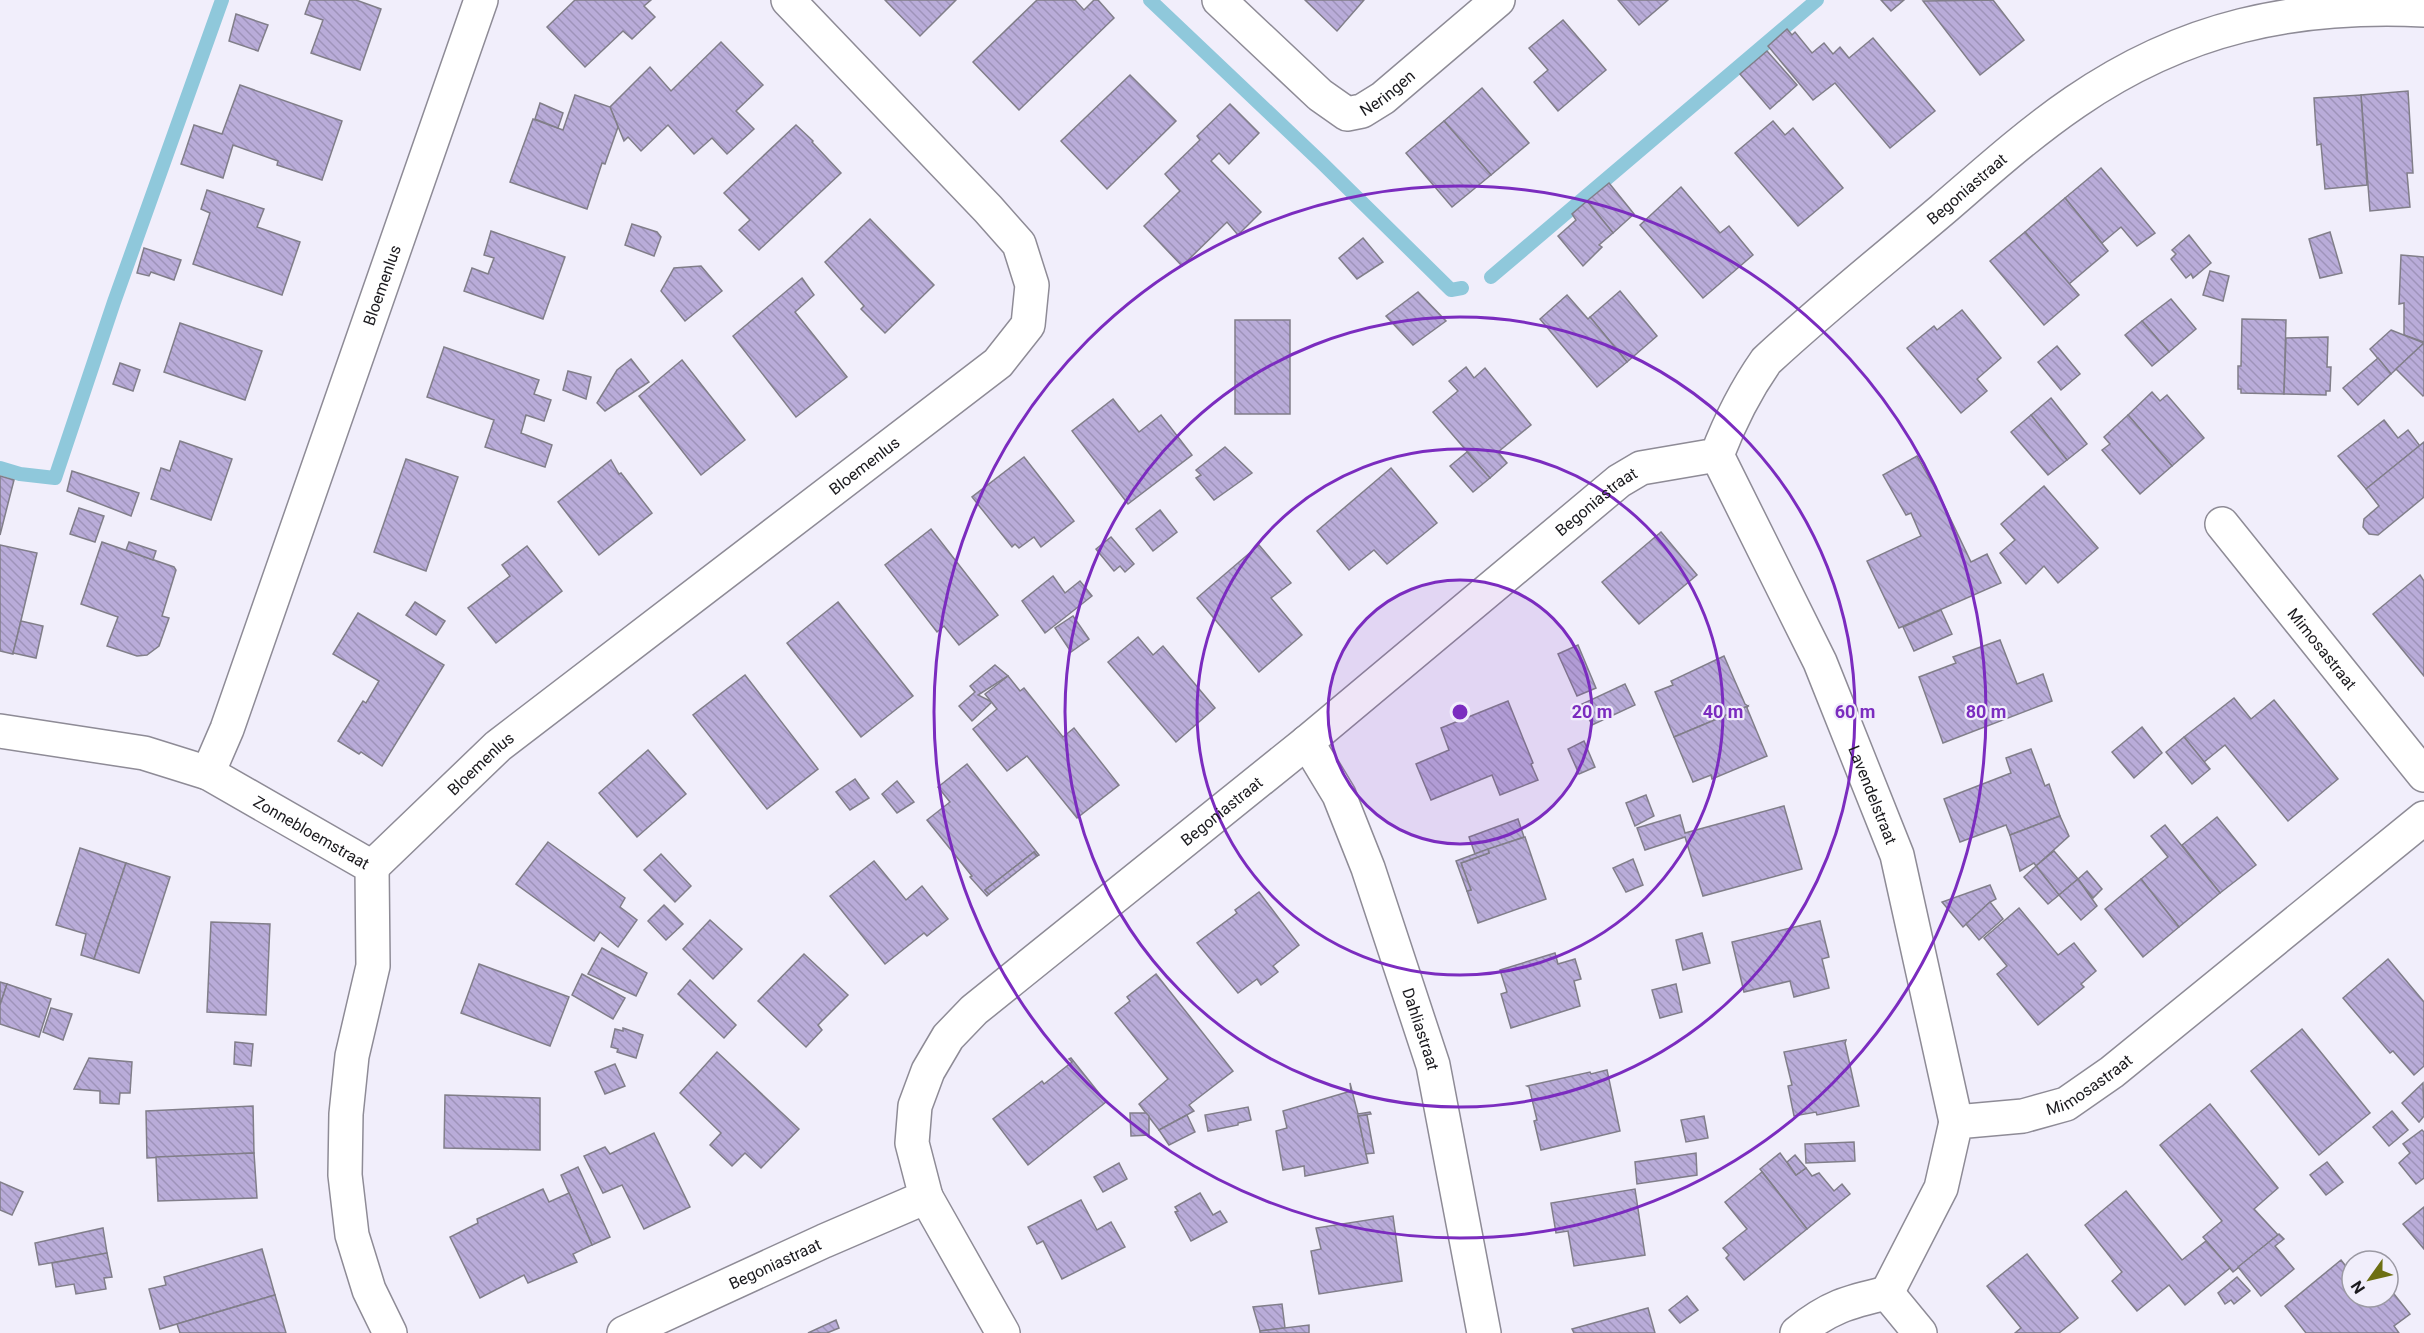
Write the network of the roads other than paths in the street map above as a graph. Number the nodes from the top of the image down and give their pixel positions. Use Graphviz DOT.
graph roads {
  1 [pos="481,0"];
  2 [pos="788,0"];
  3 [pos="1219,0"];
  4 [pos="1498,0"];
  5 [pos="2424,10"];
  6 [pos="1717,455"];
  7 [pos="2222,524"];
  8 [pos="0,731"];
  9 [pos="1307,742"];
  10 [pos="208,773"];
  11 [pos="2424,775"];
  12 [pos="2424,818"];
  13 [pos="372,867"];
  14 [pos="1956,1122"];
  15 [pos="926,1197"];
  16 [pos="1887,1293"];
  17 [pos="390,1333"];
  18 [pos="624,1333"];
  19 [pos="1003,1333"];
  20 [pos="1484,1333"];
  21 [pos="1797,1333"];
  22 [pos="1920,1333"];
  1 -- 10 [label="street, Bloemenlus"];
  2 -- 13 [label="street, Bloemenlus"];
  3 -- 4 [label="street, Neringen"];
  5 -- 6 [label="street, Begoniastraat"];
  6 -- 9 [label="street, Begoniastraat"];
  6 -- 14 [label="street, Lavendelstraat"];
  7 -- 11 [label="street, Mimosastraat"];
  8 -- 10 [label="street, Zonnebloemstraat"];
  9 -- 15 [label="street, Begoniastraat"];
  9 -- 20 [label="street, Dahliastraat"];
  10 -- 13 [label="street, Zonnebloemstraat"];
  12 -- 14 [label="street, Mimosastraat"];
  13 -- 17 [label="street, Zonnebloemstraat"];
  14 -- 16 [label="street"];
  15 -- 18 [label="street, Begoniastraat"];
  15 -- 19 [label="street, Begoniastraat"];
  16 -- 21 [label="street"];
  16 -- 22 [label="street"];
}
